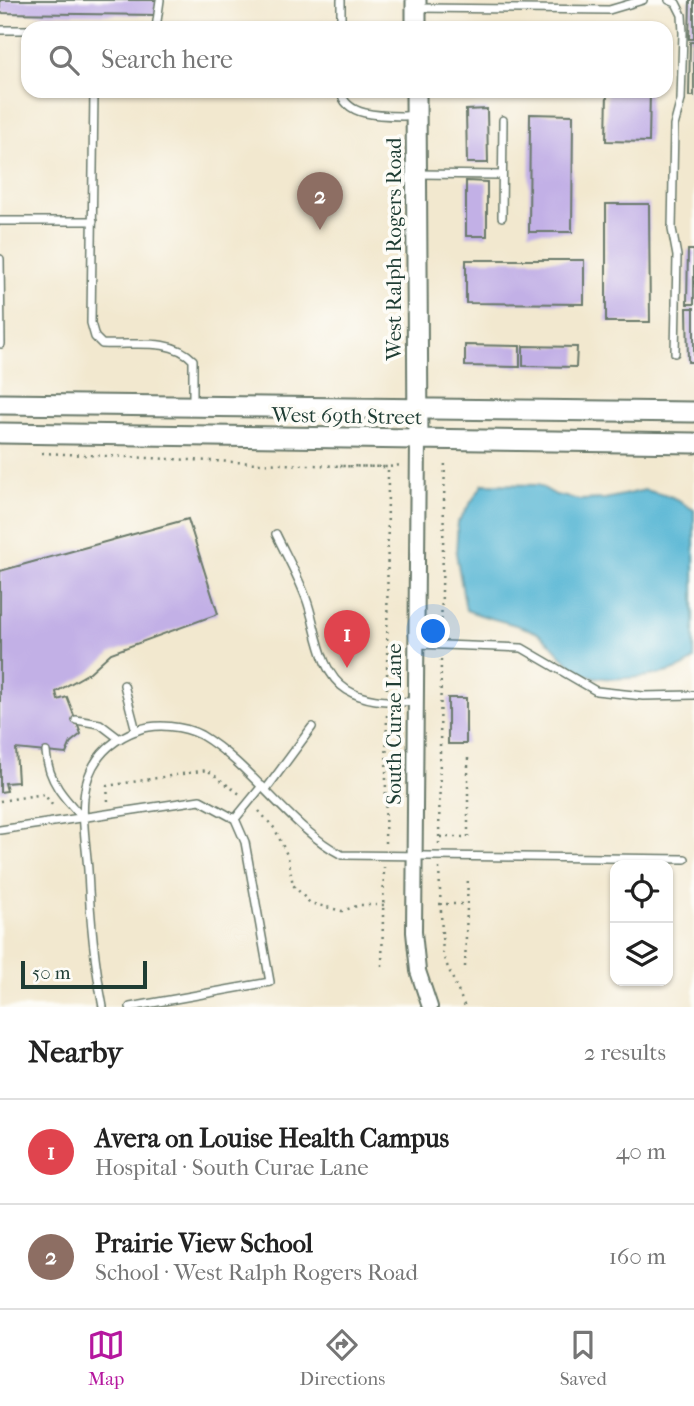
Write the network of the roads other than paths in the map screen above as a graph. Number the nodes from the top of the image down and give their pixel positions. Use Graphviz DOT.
graph roads {
  1 [pos="160,0"];
  2 [pos="341,0"];
  3 [pos="643,0"];
  4 [pos="669,0"];
  5 [pos="416,12"];
  6 [pos="157,21"];
  7 [pos="341,21"];
  8 [pos="0,30"];
  9 [pos="21,30"];
  10 [pos="94,98"];
  11 [pos="343,98"];
  12 [pos="416,98"];
  13 [pos="416,116"];
  14 [pos="503,120"];
  15 [pos="417,174"];
  16 [pos="502,175"];
  17 [pos="502,217"];
  18 [pos="0,221"];
  19 [pos="93,221"];
  20 [pos="0,259"];
  21 [pos="1,344"];
  22 [pos="675,353"];
  23 [pos="0,404"];
  24 [pos="193,406"];
  25 [pos="418,408"];
  26 [pos="694,412"];
  27 [pos="0,433"];
  28 [pos="418,440"];
  29 [pos="694,443"];
  30 [pos="276,534"];
  31 [pos="416,644"];
  32 [pos="124,685"];
  33 [pos="694,695"];
  34 [pos="416,702"];
  35 [pos="76,720"];
  36 [pos="312,727"];
  37 [pos="136,731"];
  38 [pos="117,737"];
  39 [pos="46,752"];
  40 [pos="265,787"];
  41 [pos="83,818"];
  42 [pos="235,819"];
  43 [pos="0,830"];
  44 [pos="414,856"];
  45 [pos="685,859"];
  46 [pos="103,1007"];
  47 [pos="130,1007"];
  48 [pos="430,1007"];
  1 -- 6 [label="lane"];
  2 -- 7 [label="lane"];
  3 -- 5 [label="lane"];
  4 -- 22 [label="lane"];
  8 -- 9 [label="lane"];
  10 -- 19 [label="lane"];
  11 -- 13 [label="lane"];
  12 -- 13 [label="main road, West Ralph Rogers Road"];
  13 -- 15 [label="main road, West Ralph Rogers Road"];
  14 -- 16 [label="lane"];
  15 -- 16 [label="lane"];
  15 -- 25 [label="main road, West Ralph Rogers Road"];
  16 -- 17 [label="lane"];
  18 -- 19 [label="lane"];
  19 -- 24 [label="lane"];
  20 -- 21 [label="lane"];
  23 -- 24 [label="main road, West 69th Street"];
  24 -- 25 [label="main road, West 69th Street"];
  25 -- 26 [label="main road, West 69th Street"];
  25 -- 28 [label="main road, West Ralph Rogers Road"];
  27 -- 28 [label="main road, West 69th Street"];
  28 -- 29 [label="main road, West 69th Street"];
  28 -- 31 [label="street, South Curae Lane"];
  30 -- 34 [label="lane"];
  31 -- 33 [label="lane"];
  31 -- 34 [label="street, South Curae Lane"];
  32 -- 37 [label="lane"];
  34 -- 44 [label="street, South Curae Lane"];
  35 -- 38 [label="lane"];
  36 -- 40 [label="lane"];
  37 -- 38 [label="lane"];
  37 -- 40 [label="lane"];
  38 -- 41 [label="lane"];
  39 -- 41 [label="lane"];
  40 -- 42 [label="lane"];
  40 -- 44 [label="lane"];
  41 -- 42 [label="lane"];
  41 -- 43 [label="lane"];
  41 -- 46 [label="lane"];
  42 -- 47 [label="lane"];
  44 -- 45 [label="lane"];
  44 -- 48 [label="street, South Curae Lane"];
}
